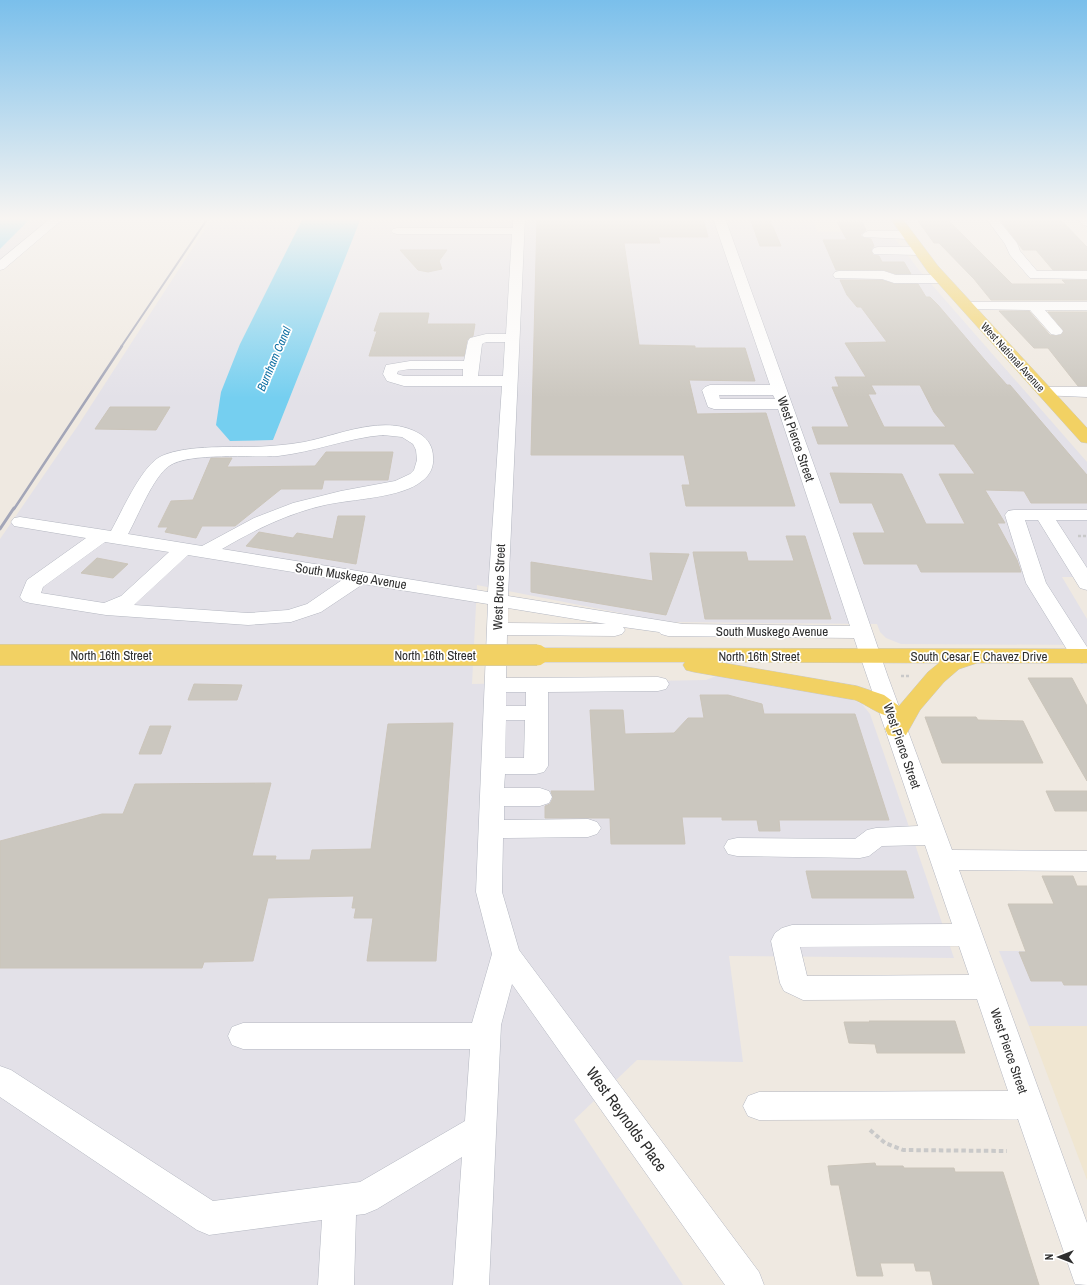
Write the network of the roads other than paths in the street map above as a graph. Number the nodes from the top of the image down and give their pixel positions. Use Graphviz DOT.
graph roads {
  1 [pos="515,278"];
  2 [pos="740,278"];
  3 [pos="941,278"];
  4 [pos="844,279"];
  5 [pos="943,281"];
  6 [pos="967,306"];
  7 [pos="1034,306"];
  8 [pos="1087,306"];
  9 [pos="1056,331"];
  10 [pos="512,338"];
  11 [pos="472,365"];
  12 [pos="470,381"];
  13 [pos="510,381"];
  14 [pos="1046,392"];
  15 [pos="1087,392"];
  16 [pos="1087,438"];
  17 [pos="1044,515"];
  18 [pos="1087,515"];
  19 [pos="20,522"];
  20 [pos="109,537"];
  21 [pos="183,549"];
  22 [pos="205,552"];
  23 [pos="1085,577"];
  24 [pos="358,578"];
  25 [pos="498,600"];
  26 [pos="106,609"];
  27 [pos="498,629"];
  28 [pos="573,630"];
  29 [pos="611,630"];
  30 [pos="682,630"];
  31 [pos="866,644"];
  32 [pos="612,652"];
  33 [pos="574,653"];
  34 [pos="0,655"];
  35 [pos="643,655"];
  36 [pos="976,656"];
  37 [pos="1084,656"];
  38 [pos="658,684"];
  39 [pos="496,685"];
  40 [pos="537,685"];
  41 [pos="495,713"];
  42 [pos="537,713"];
  43 [pos="893,719"];
  44 [pos="493,766"];
  45 [pos="492,797"];
  46 [pos="540,797"];
  47 [pos="588,828"];
  48 [pos="491,829"];
  49 [pos="737,847"];
  50 [pos="938,848"];
  51 [pos="1087,861"];
  52 [pos="968,935"];
  53 [pos="506,954"];
  54 [pos="986,987"];
  55 [pos="242,1036"];
  56 [pos="485,1036"];
  57 [pos="0,1080"];
  58 [pos="1028,1105"];
  59 [pos="759,1106"];
  60 [pos="480,1129"];
  61 [pos="340,1201"];
  62 [pos="1087,1272"];
  63 [pos="336,1285"];
  64 [pos="471,1285"];
  65 [pos="746,1285"];
  1 -- 10 [label="street, West Bruce Street"];
  2 -- 31 [label="street, West Pierce Street"];
  3 -- 5 [label="main road, West National Avenue"];
  4 -- 5 [label="street"];
  5 -- 6 [label="main road, West National Avenue"];
  6 -- 7 [label="street"];
  6 -- 14 [label="main road, West National Avenue"];
  7 -- 8 [label="street"];
  7 -- 9 [label="street"];
  10 -- 11 [label="street"];
  10 -- 13 [label="street, West Bruce Street"];
  11 -- 12 [label="street"];
  11 -- 12 [label="street"];
  12 -- 13 [label="street"];
  13 -- 25 [label="street, West Bruce Street"];
  14 -- 15 [label="street"];
  14 -- 16 [label="main road, West National Avenue"];
  17 -- 18 [label="street"];
  17 -- 23 [label="street"];
  17 -- 37 [label="street"];
  19 -- 20 [label="street, South Muskego Avenue"];
  20 -- 21 [label="street, South Muskego Avenue"];
  20 -- 22 [label="street"];
  20 -- 26 [label="street"];
  21 -- 22 [label="street, South Muskego Avenue"];
  21 -- 26 [label="street"];
  22 -- 24 [label="street, South Muskego Avenue"];
  24 -- 25 [label="street, South Muskego Avenue"];
  24 -- 26 [label="street"];
  25 -- 27 [label="street, West Bruce Street"];
  25 -- 30 [label="street, South Muskego Avenue"];
  27 -- 28 [label="street, South Muskego Avenue"];
  27 -- 39 [label="street, West Bruce Street"];
  28 -- 29 [label="street, South Muskego Avenue"];
  28 -- 33 [label="street"];
  29 -- 30 [label="street, South Muskego Avenue"];
  29 -- 32 [label="street"];
  30 -- 31 [label="street, South Muskego Avenue"];
  31 -- 35 [label="main road, North 16th Street"];
  31 -- 36 [label="main road, South Cesar E Chavez Drive"];
  31 -- 43 [label="street, West Pierce Street"];
  34 -- 35 [label="main road, North 16th Street, bridge"];
  35 -- 43 [label="main road"];
  36 -- 37 [label="main road, South Cesar E Chavez Drive"];
  36 -- 43 [label="main road"];
  38 -- 40 [label="street"];
  39 -- 40 [label="street"];
  39 -- 41 [label="street, West Bruce Street"];
  40 -- 42 [label="street"];
  41 -- 42 [label="street"];
  41 -- 44 [label="street, West Bruce Street"];
  42 -- 44 [label="street"];
  43 -- 50 [label="street, West Pierce Street"];
  44 -- 45 [label="street, West Bruce Street"];
  45 -- 46 [label="street"];
  45 -- 48 [label="street, West Bruce Street"];
  47 -- 48 [label="street"];
  48 -- 53 [label="street, West Bruce Street"];
  49 -- 50 [label="street"];
  50 -- 51 [label="street"];
  50 -- 52 [label="street, West Pierce Street"];
  52 -- 54 [label="street, West Pierce Street"];
  52 -- 54 [label="street"];
  53 -- 56 [label="street"];
  53 -- 65 [label="street, West Reynolds Place"];
  54 -- 58 [label="street, West Pierce Street"];
  55 -- 56 [label="street"];
  56 -- 60 [label="street"];
  57 -- 61 [label="street"];
  58 -- 59 [label="street"];
  58 -- 62 [label="street, West Pierce Street"];
  60 -- 61 [label="street"];
  60 -- 64 [label="street"];
  61 -- 63 [label="street"];
}
